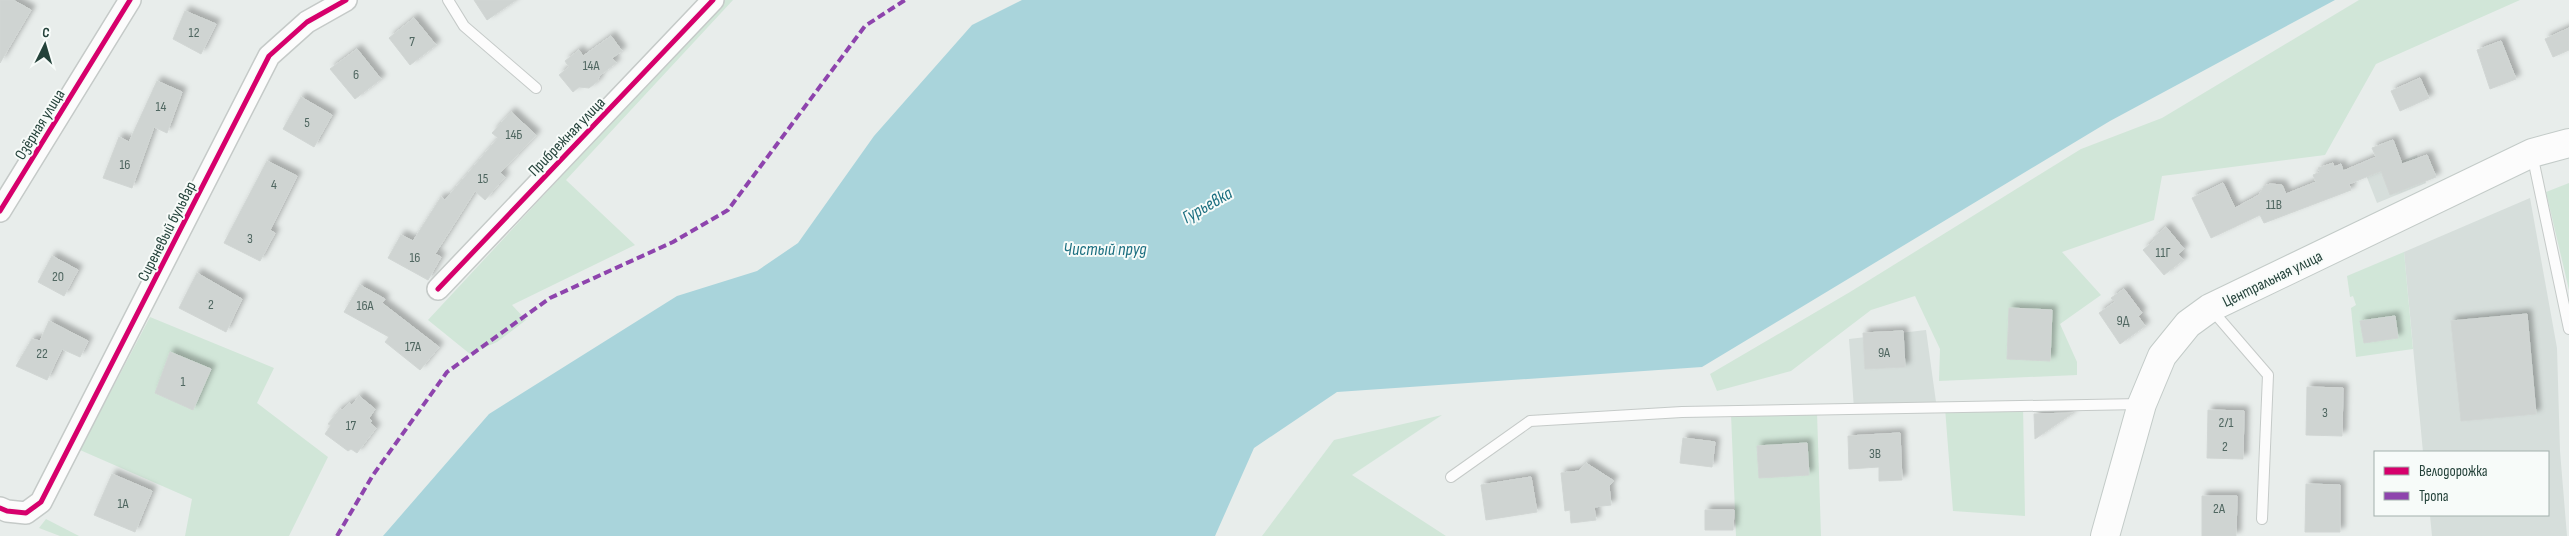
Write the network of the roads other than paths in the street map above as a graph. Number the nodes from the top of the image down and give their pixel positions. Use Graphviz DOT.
graph roads {
  1 [pos="130,0"];
  2 [pos="346,0"];
  3 [pos="448,0"];
  4 [pos="712,0"];
  5 [pos="536,88"];
  6 [pos="2569,143"];
  7 [pos="2532,153"];
  8 [pos="0,211"];
  9 [pos="438,289"];
  10 [pos="2210,308"];
  11 [pos="2569,329"];
  12 [pos="2142,404"];
  13 [pos="1451,477"];
  14 [pos="0,508"];
  15 [pos="2262,519"];
  16 [pos="2105,536"];
  1 -- 8 [label="street, Озёрная улица"];
  2 -- 14 [label="street, Сиреневый бульвар"];
  3 -- 5 [label="lane"];
  4 -- 9 [label="street, Прибрежная улица"];
  6 -- 7 [label="main road, Центральная улица"];
  7 -- 10 [label="main road, Центральная улица"];
  7 -- 11 [label="lane"];
  10 -- 12 [label="main road, Центральная улица"];
  10 -- 15 [label="lane"];
  12 -- 13 [label="lane"];
  12 -- 16 [label="main road, Центральная улица"];
}
